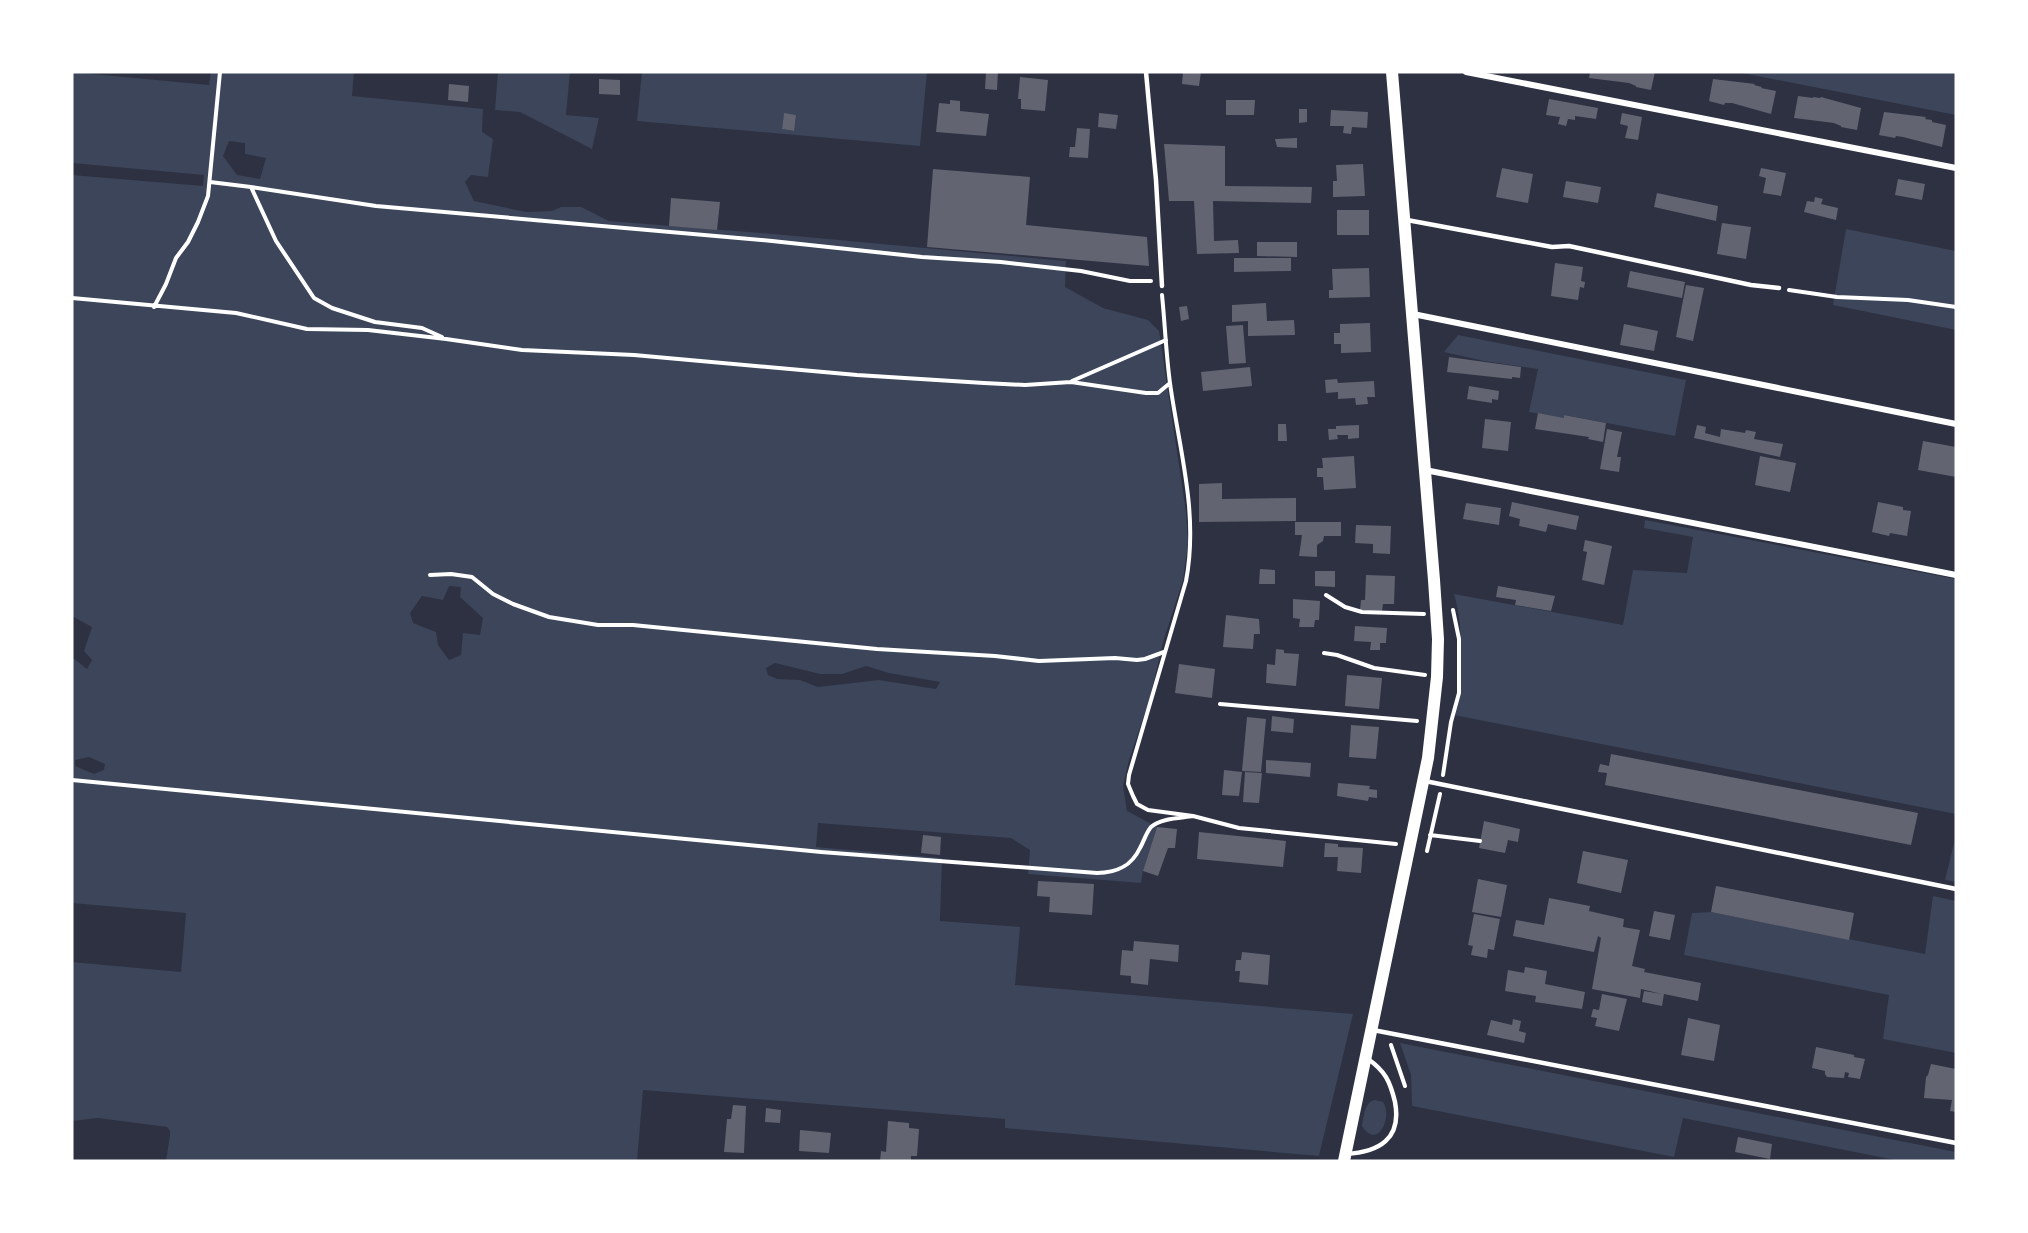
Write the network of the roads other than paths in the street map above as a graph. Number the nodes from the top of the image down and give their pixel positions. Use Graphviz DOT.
graph roads {
  1 [pos="1146,72"];
  2 [pos="1392,72"];
  3 [pos="1466,72"];
  4 [pos="1956,168"];
  5 [pos="1404,220"];
  6 [pos="1162,286"];
  7 [pos="1779,288"];
  8 [pos="1412,314"];
  9 [pos="1956,424"];
  10 [pos="1425,470"];
  11 [pos="1956,575"];
  12 [pos="1423,781"];
  13 [pos="1956,890"];
  14 [pos="1371,1030"];
  15 [pos="1366,1058"];
  16 [pos="1956,1143"];
  17 [pos="1345,1157"];
  1 -- 6 [label="lane"];
  2 -- 5 [label="main road"];
  3 -- 4 [label="street"];
  5 -- 7 [label="lane"];
  5 -- 8 [label="main road"];
  8 -- 9 [label="street"];
  8 -- 10 [label="main road"];
  10 -- 11 [label="street"];
  10 -- 12 [label="main road"];
  12 -- 13 [label="lane"];
  12 -- 14 [label="main road"];
  14 -- 15 [label="main road"];
  14 -- 16 [label="lane"];
  15 -- 17 [label="main road"];
  15 -- 17 [label="lane"];
}
